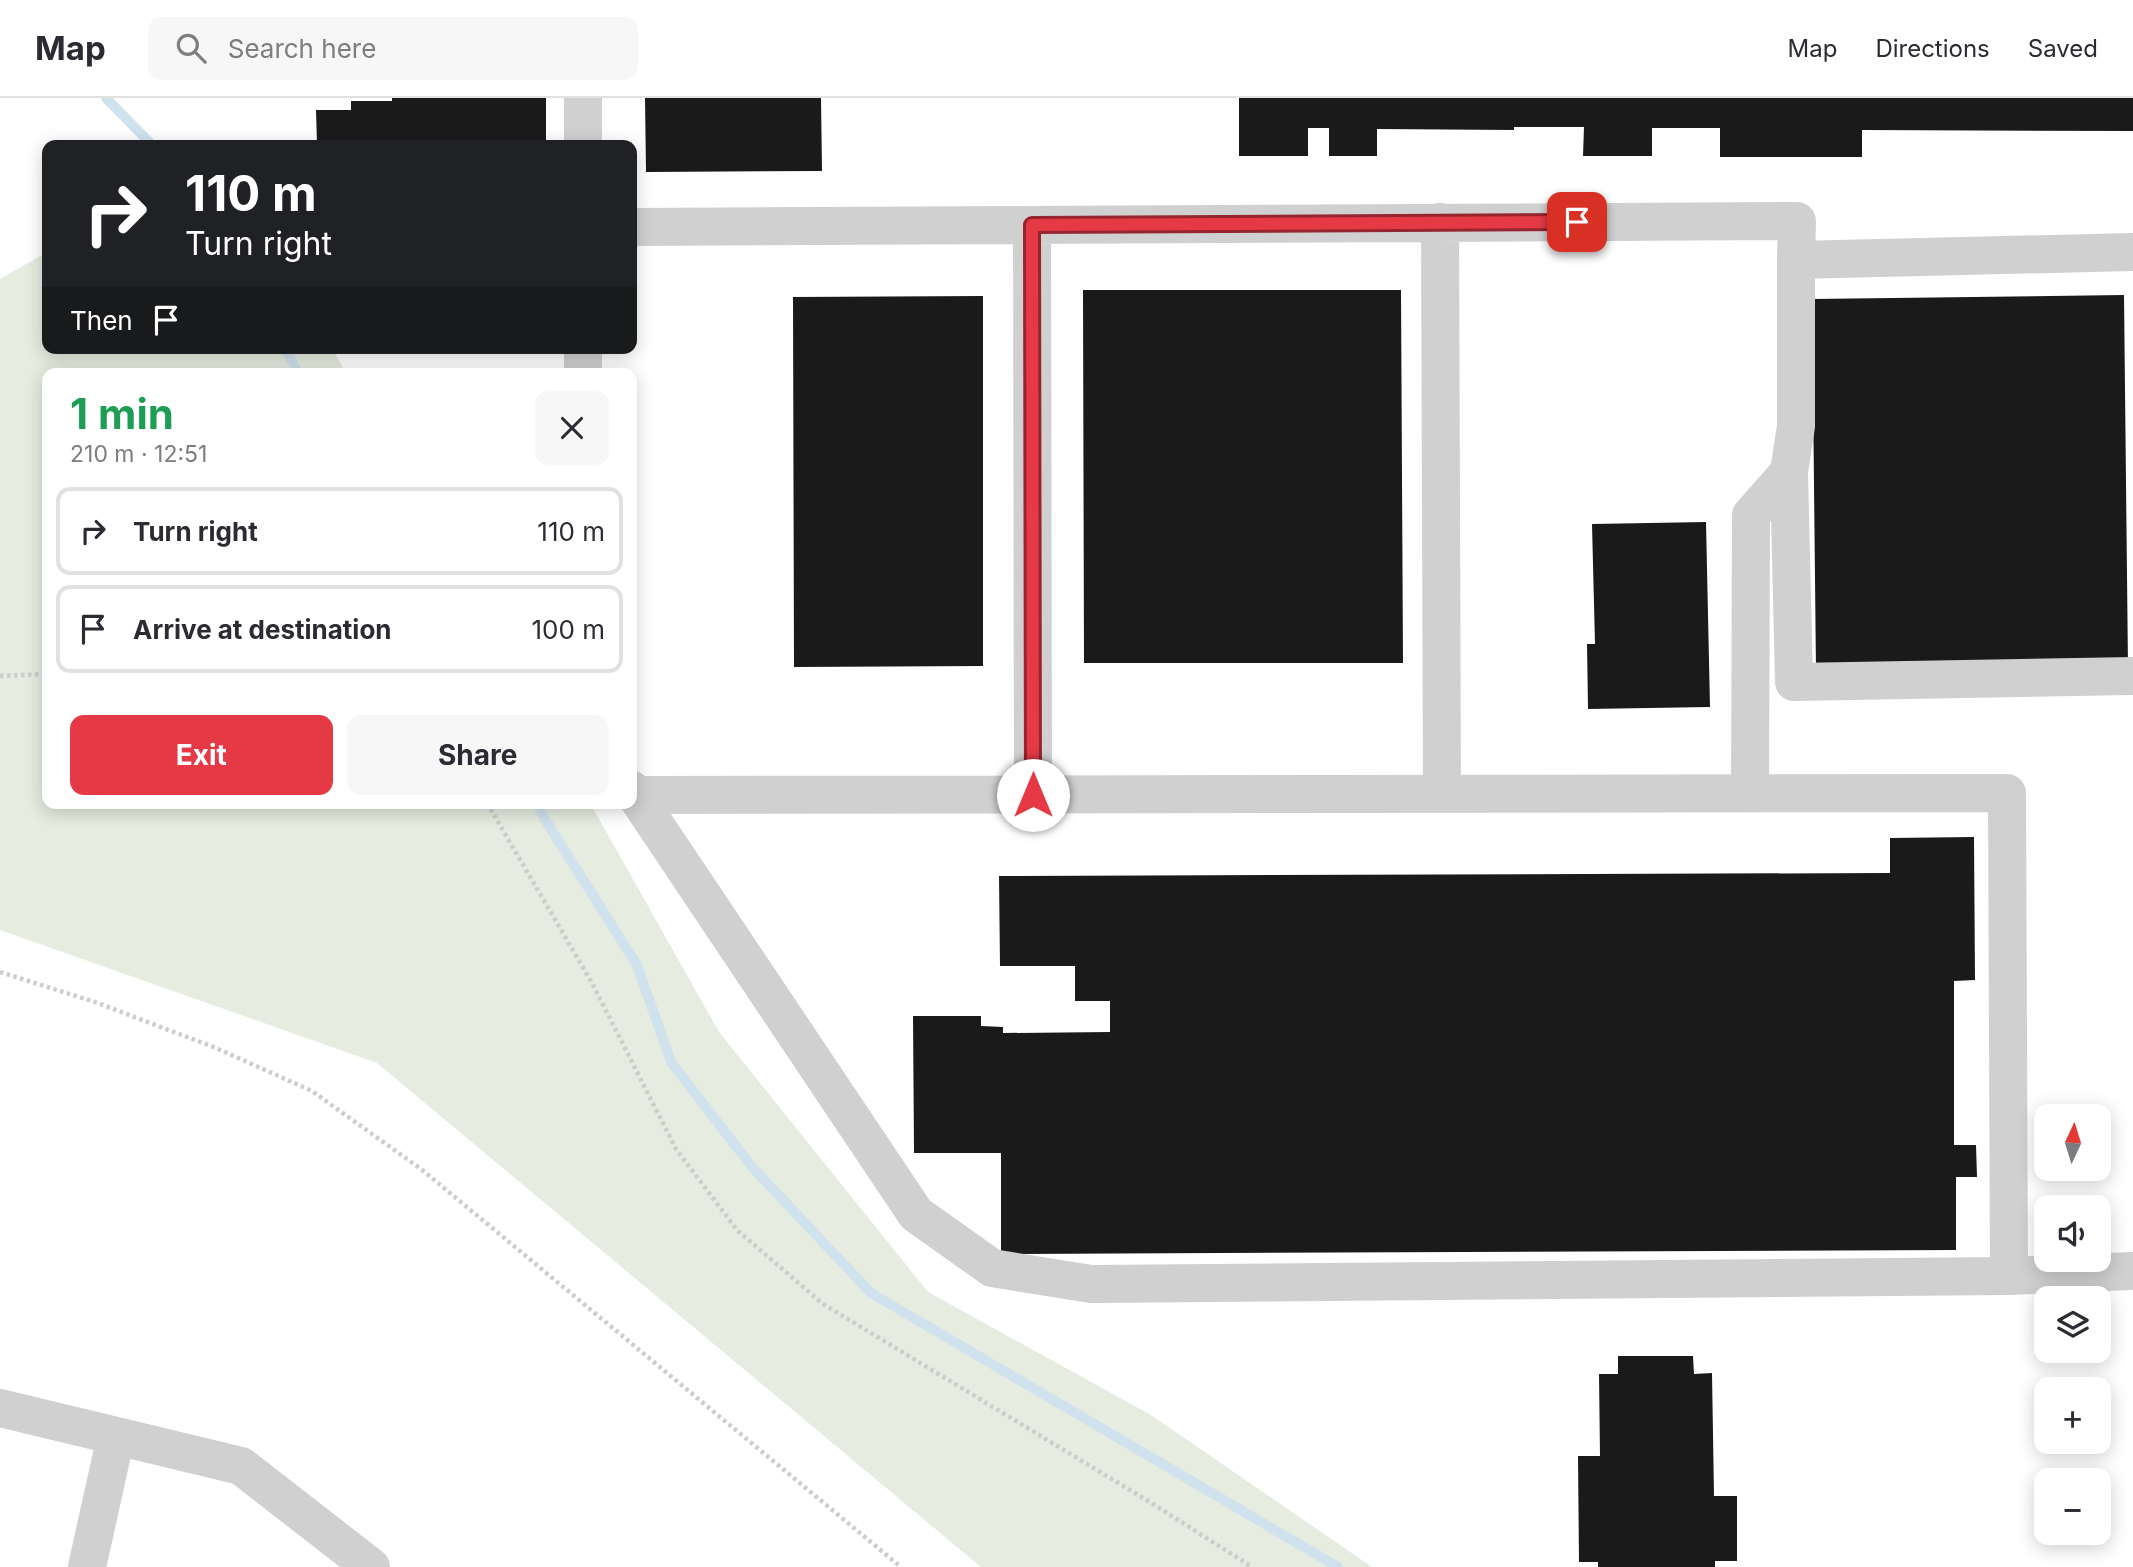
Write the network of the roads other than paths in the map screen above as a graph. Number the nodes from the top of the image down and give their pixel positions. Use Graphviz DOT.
graph roads {
  1 [pos="583,98"];
  2 [pos="583,140"];
  3 [pos="1440,222"];
  4 [pos="1032,225"];
  5 [pos="637,228"];
  6 [pos="2133,252"];
  7 [pos="1796,260"];
  8 [pos="1789,472"];
  9 [pos="2133,677"];
  10 [pos="637,792"];
  11 [pos="1750,793"];
  12 [pos="1442,794"];
  13 [pos="1033,795"];
  14 [pos="637,798"];
  15 [pos="2133,1271"];
  16 [pos="2008,1276"];
  17 [pos="0,1408"];
  18 [pos="116,1436"];
  19 [pos="87,1567"];
  20 [pos="371,1567"];
  1 -- 2 [label="lane"];
  3 -- 4 [label="lane"];
  3 -- 7 [label="lane"];
  3 -- 12 [label="lane"];
  4 -- 5 [label="lane"];
  4 -- 13 [label="lane"];
  6 -- 7 [label="lane"];
  7 -- 8 [label="lane"];
  8 -- 9 [label="lane"];
  8 -- 11 [label="lane"];
  10 -- 13 [label="lane"];
  11 -- 12 [label="lane"];
  11 -- 16 [label="lane"];
  12 -- 13 [label="lane"];
  14 -- 16 [label="lane"];
  15 -- 16 [label="lane"];
  17 -- 18 [label="lane"];
  18 -- 19 [label="lane"];
  18 -- 20 [label="lane"];
}
